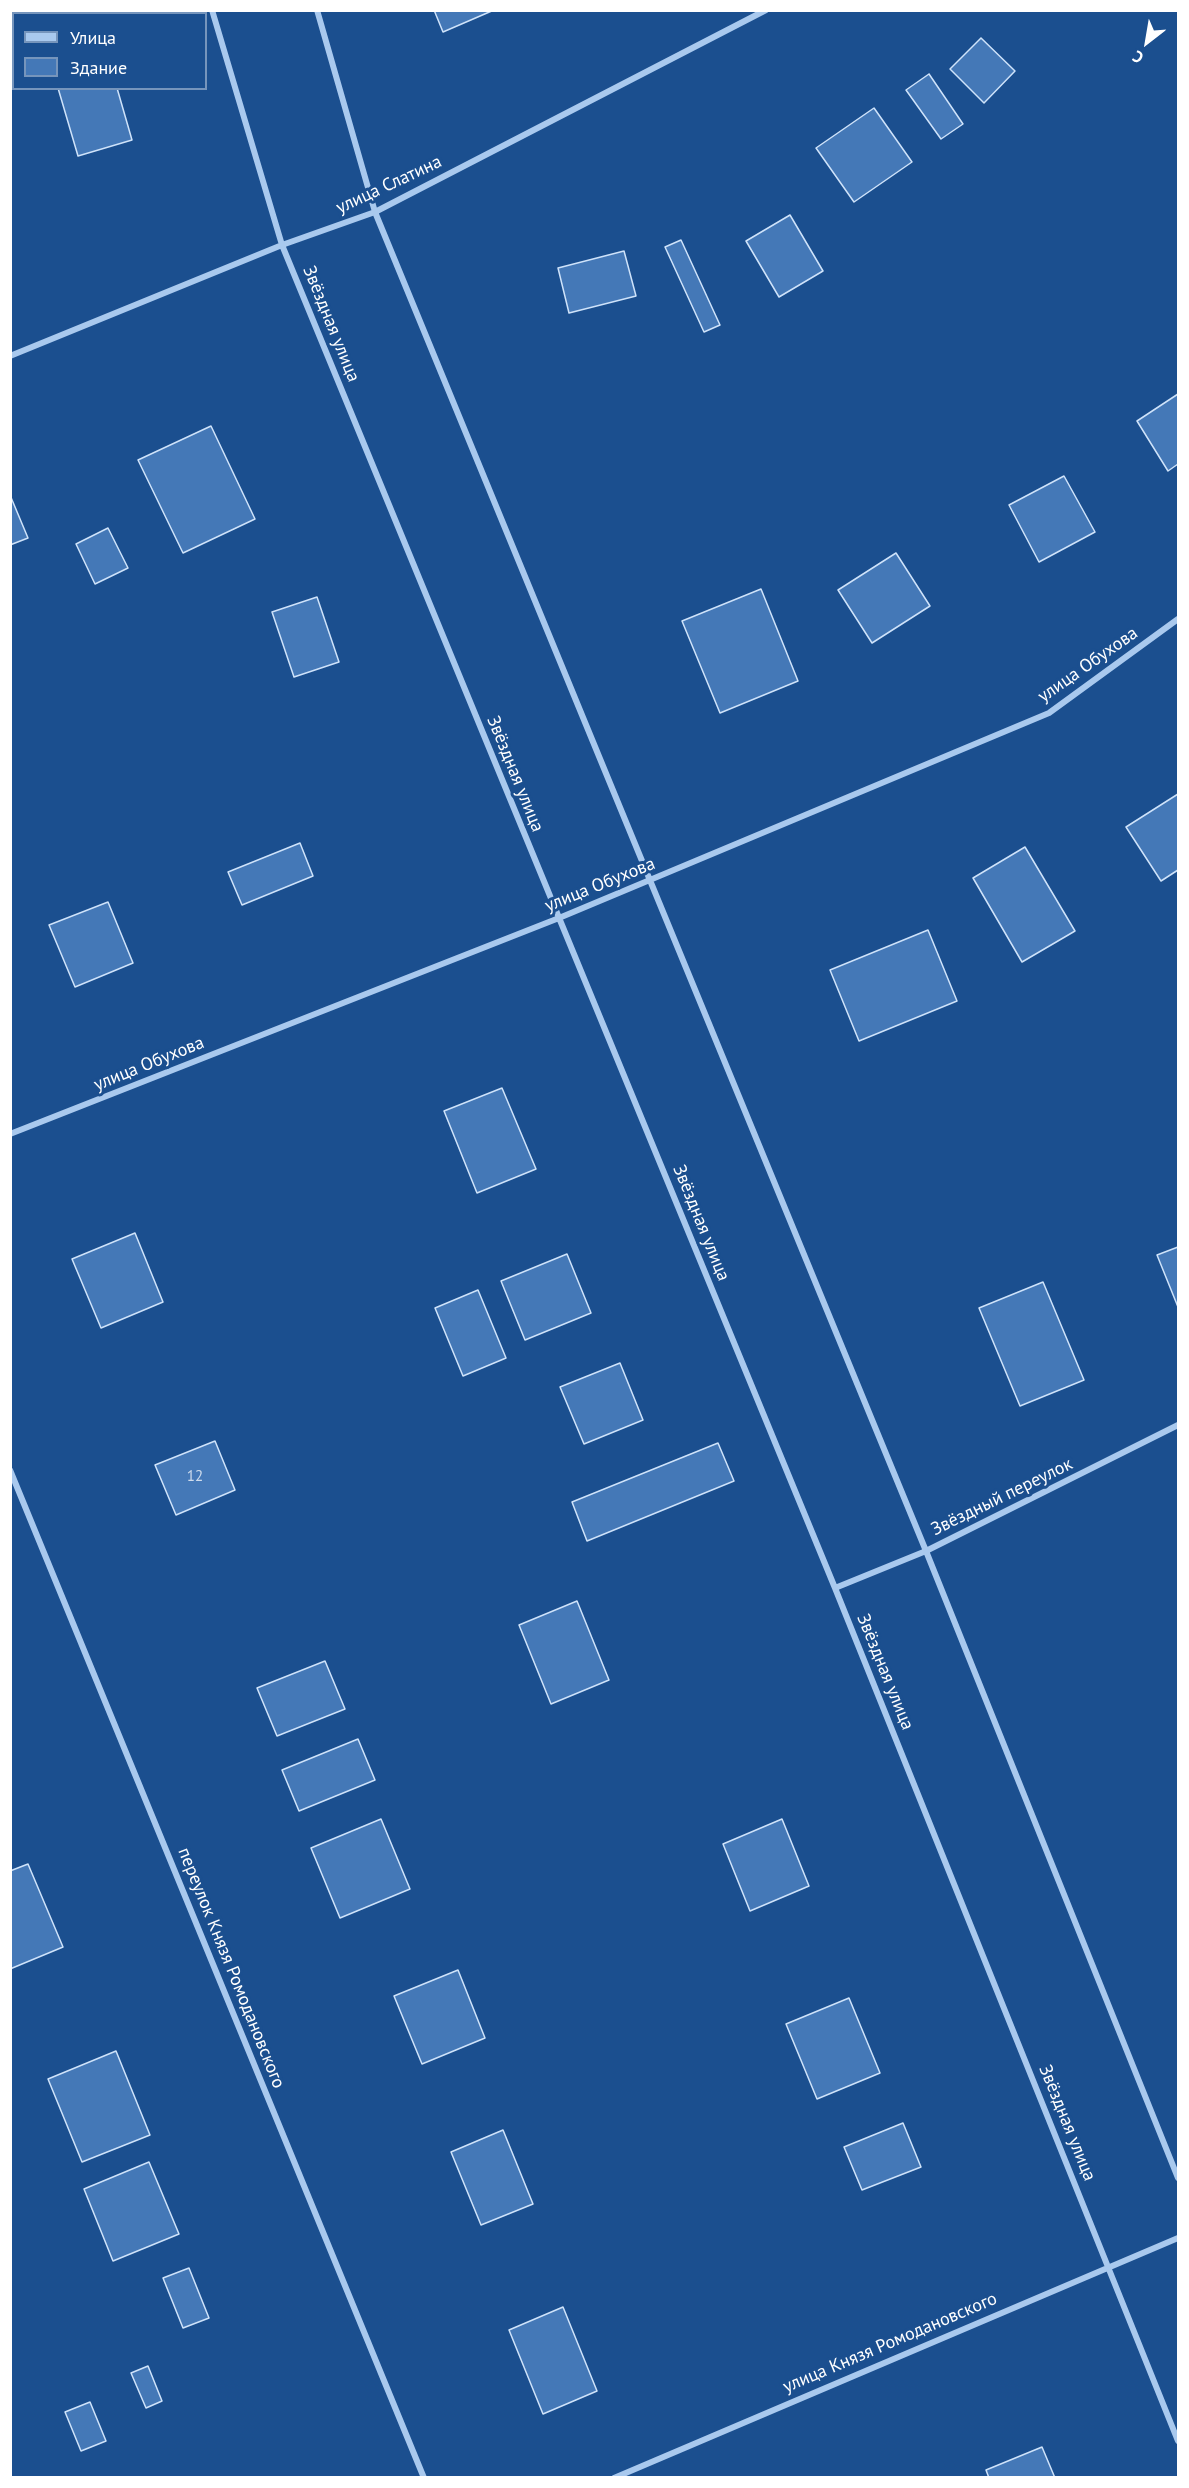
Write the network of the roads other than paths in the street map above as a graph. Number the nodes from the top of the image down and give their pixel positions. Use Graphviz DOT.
graph roads {
  1 [pos="212,10"];
  2 [pos="317,10"];
  3 [pos="766,10"];
  4 [pos="375,212"];
  5 [pos="282,245"];
  6 [pos="10,356"];
  7 [pos="1179,619"];
  8 [pos="650,881"];
  9 [pos="558,918"];
  10 [pos="10,1134"];
  11 [pos="1179,1425"];
  12 [pos="10,1470"];
  13 [pos="926,1551"];
  14 [pos="835,1588"];
  15 [pos="1179,2178"];
  16 [pos="1179,2238"];
  17 [pos="1108,2266"];
  18 [pos="1179,2441"];
  19 [pos="424,2478"];
  20 [pos="614,2478"];
  1 -- 5 [label="street, Звёздная улица"];
  2 -- 4 [label="street"];
  3 -- 4 [label="street, улица Слатина"];
  4 -- 5 [label="street, улица Слатина"];
  4 -- 8 [label="street"];
  5 -- 6 [label="street, улица Слатина"];
  5 -- 9 [label="street, Звёздная улица"];
  7 -- 8 [label="street, улица Обухова"];
  8 -- 9 [label="street, улица Обухова"];
  8 -- 13 [label="street"];
  9 -- 10 [label="street, улица Обухова"];
  9 -- 14 [label="street, Звёздная улица"];
  11 -- 13 [label="street, Звёздный переулок"];
  12 -- 19 [label="street, переулок Князя Ромодановского"];
  13 -- 14 [label="street, Звёздный переулок"];
  13 -- 15 [label="street"];
  14 -- 17 [label="street, Звёздная улица"];
  16 -- 17 [label="street, улица Князя Ромодановского"];
  17 -- 18 [label="street, Звёздная улица"];
  17 -- 20 [label="street, улица Князя Ромодановского"];
}
